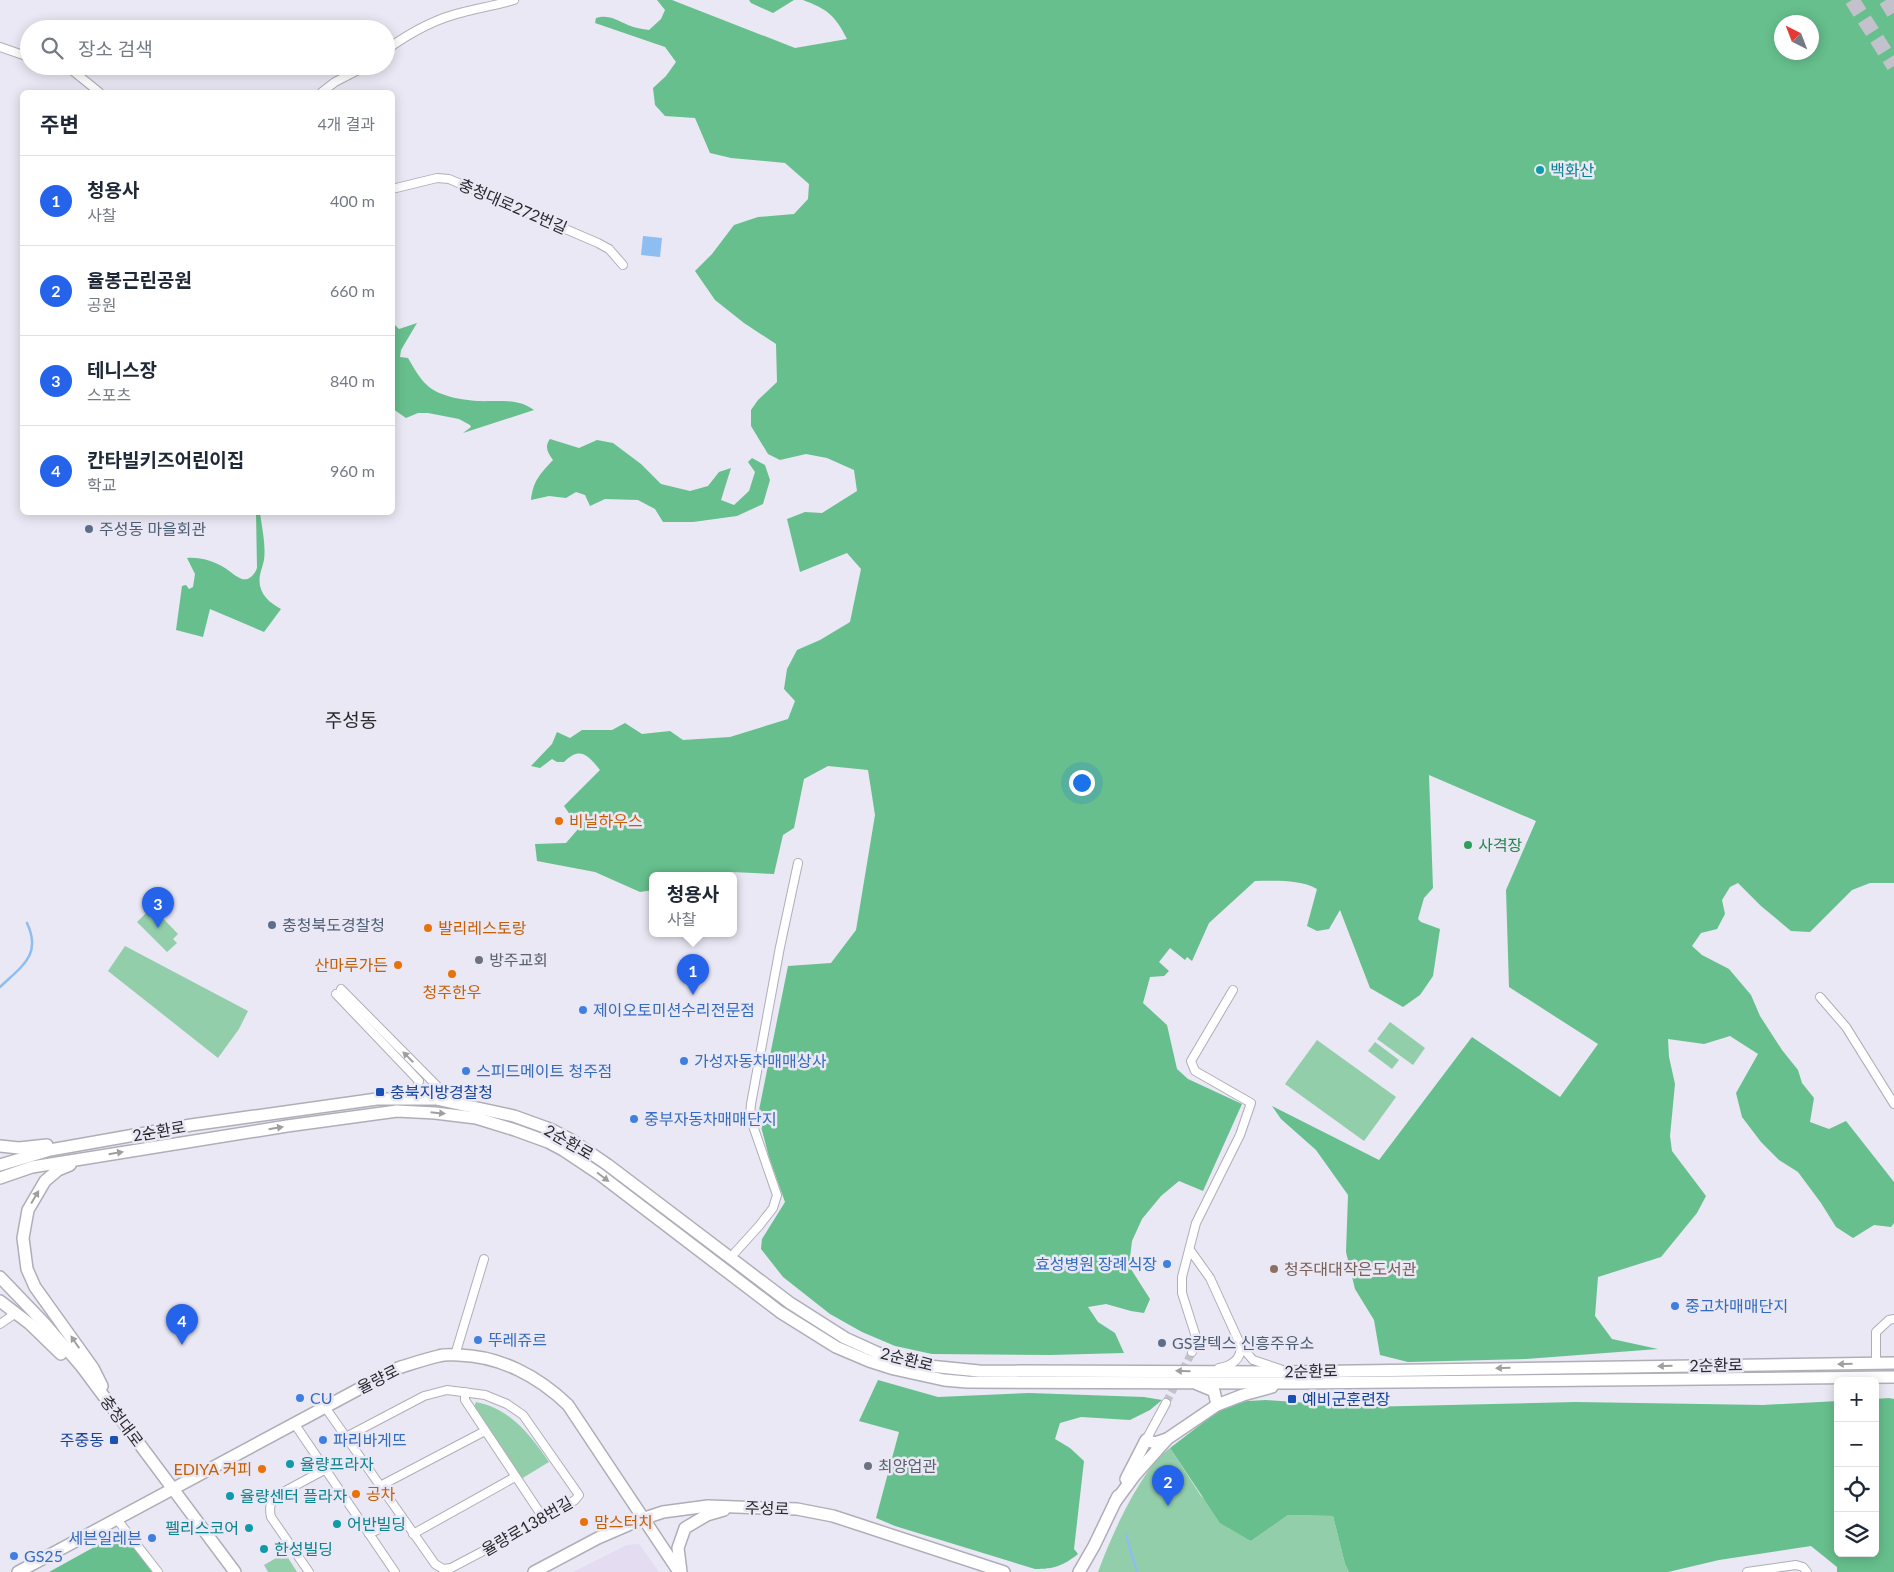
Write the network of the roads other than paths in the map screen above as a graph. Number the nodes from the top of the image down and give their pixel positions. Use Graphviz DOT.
graph roads {
  1 [pos="514,0"];
  2 [pos="395,44"];
  3 [pos="0,47"];
  4 [pos="20,54"];
  5 [pos="77,75"];
  6 [pos="349,75"];
  7 [pos="96,90"];
  8 [pos="325,90"];
  9 [pos="395,188"];
  10 [pos="623,265"];
  11 [pos="798,863"];
  12 [pos="1233,990"];
  13 [pos="1820,997"];
  14 [pos="404,1099"];
  15 [pos="455,1103"];
  16 [pos="1894,1104"];
  17 [pos="0,1146"];
  18 [pos="61,1148"];
  19 [pos="97,1156"];
  20 [pos="0,1165"];
  21 [pos="0,1178"];
  22 [pos="1190,1250"];
  23 [pos="730,1258"];
  24 [pos="484,1259"];
  25 [pos="0,1277"];
  26 [pos="0,1301"];
  27 [pos="16,1313"];
  28 [pos="1894,1319"];
  29 [pos="0,1324"];
  30 [pos="1241,1346"];
  31 [pos="1192,1352"];
  32 [pos="455,1355"];
  33 [pos="1876,1363"];
  34 [pos="1894,1363"];
  35 [pos="1205,1371"];
  36 [pos="1287,1372"];
  37 [pos="1894,1377"];
  38 [pos="1189,1382"];
  39 [pos="1294,1383"];
  40 [pos="465,1392"];
  41 [pos="1166,1403"];
  42 [pos="1218,1405"];
  43 [pos="325,1407"];
  44 [pos="117,1414"];
  45 [pos="294,1423"];
  46 [pos="484,1431"];
  47 [pos="346,1437"];
  48 [pos="1167,1439"];
  49 [pos="1146,1440"];
  50 [pos="326,1468"];
  51 [pos="515,1477"];
  52 [pos="380,1486"];
  53 [pos="173,1488"];
  54 [pos="1115,1502"];
  55 [pos="735,1507"];
  56 [pos="402,1517"];
  57 [pos="116,1518"];
  58 [pos="544,1519"];
  59 [pos="642,1519"];
  60 [pos="369,1534"];
  61 [pos="414,1534"];
  62 [pos="18,1572"];
  63 [pos="158,1572"];
  64 [pos="235,1572"];
  65 [pos="309,1572"];
  66 [pos="395,1572"];
  67 [pos="534,1572"];
  68 [pos="680,1572"];
  69 [pos="1004,1572"];
  70 [pos="1079,1572"];
  71 [pos="1747,1572"];
  72 [pos="1807,1572"];
  1 -- 2 [label="street"];
  3 -- 4 [label="street"];
  5 -- 7 [label="street"];
  6 -- 8 [label="street"];
  9 -- 10 [label="street, 충청대로272번길"];
  11 -- 23 [label="street"];
  12 -- 22 [label="street"];
  13 -- 16 [label="street"];
  14 -- 15 [label="street, 2순환로"];
  15 -- 14 [label="street, one-way"];
  14 -- 18 [label="street, 2순환로"];
  15 -- 23 [label="street, 2순환로"];
  17 -- 18 [label="street"];
  18 -- 20 [label="street, 2순환로"];
  19 -- 21 [label="street, 2순환로"];
  19 -- 38 [label="street, 2순환로, one-way"];
  44 -- 19 [label="street, one-way"];
  22 -- 30 [label="street"];
  22 -- 31 [label="street"];
  35 -- 23 [label="street, 2순환로, one-way"];
  24 -- 32 [label="street"];
  25 -- 44 [label="street, 충청대로"];
  26 -- 27 [label="street"];
  27 -- 29 [label="street"];
  27 -- 44 [label="street"];
  28 -- 33 [label="street"];
  30 -- 35 [label="street"];
  30 -- 36 [label="street"];
  32 -- 43 [label="street, 율량로"];
  32 -- 59 [label="street, 율량로"];
  33 -- 34 [label="street, 2순환로"];
  33 -- 36 [label="street, 2순환로, one-way"];
  35 -- 36 [label="street, 2순환로"];
  37 -- 39 [label="street, 2순환로"];
  38 -- 39 [label="street, 2순환로"];
  38 -- 42 [label="street"];
  39 -- 42 [label="street"];
  40 -- 46 [label="street"];
  40 -- 47 [label="street, 율량로138번길"];
  40 -- 58 [label="street, 율량로138번길"];
  41 -- 49 [label="street"];
  42 -- 48 [label="street"];
  43 -- 45 [label="street, 율량로"];
  43 -- 47 [label="street, 율량로138번길"];
  44 -- 53 [label="street, 충청대로"];
  45 -- 50 [label="street"];
  45 -- 53 [label="street, 율량로"];
  46 -- 51 [label="street"];
  46 -- 52 [label="street"];
  47 -- 52 [label="street, 율량로138번길"];
  48 -- 49 [label="street"];
  48 -- 54 [label="street"];
  49 -- 54 [label="street"];
  50 -- 60 [label="street"];
  50 -- 65 [label="street"];
  51 -- 58 [label="street"];
  51 -- 61 [label="street"];
  52 -- 56 [label="street, 율량로138번길"];
  53 -- 57 [label="street, 율량로"];
  53 -- 64 [label="street, 충청대로"];
  54 -- 70 [label="street"];
  55 -- 59 [label="street, 주성로"];
  55 -- 68 [label="street"];
  55 -- 69 [label="street, 주성로"];
  56 -- 60 [label="street"];
  56 -- 61 [label="street, 율량로138번길"];
  57 -- 62 [label="street, 율량로"];
  57 -- 63 [label="street"];
  58 -- 61 [label="street, 율량로138번길"];
  59 -- 67 [label="street, 주성로"];
  59 -- 68 [label="street, 율량로"];
  60 -- 66 [label="street"];
  71 -- 72 [label="street"];
}
